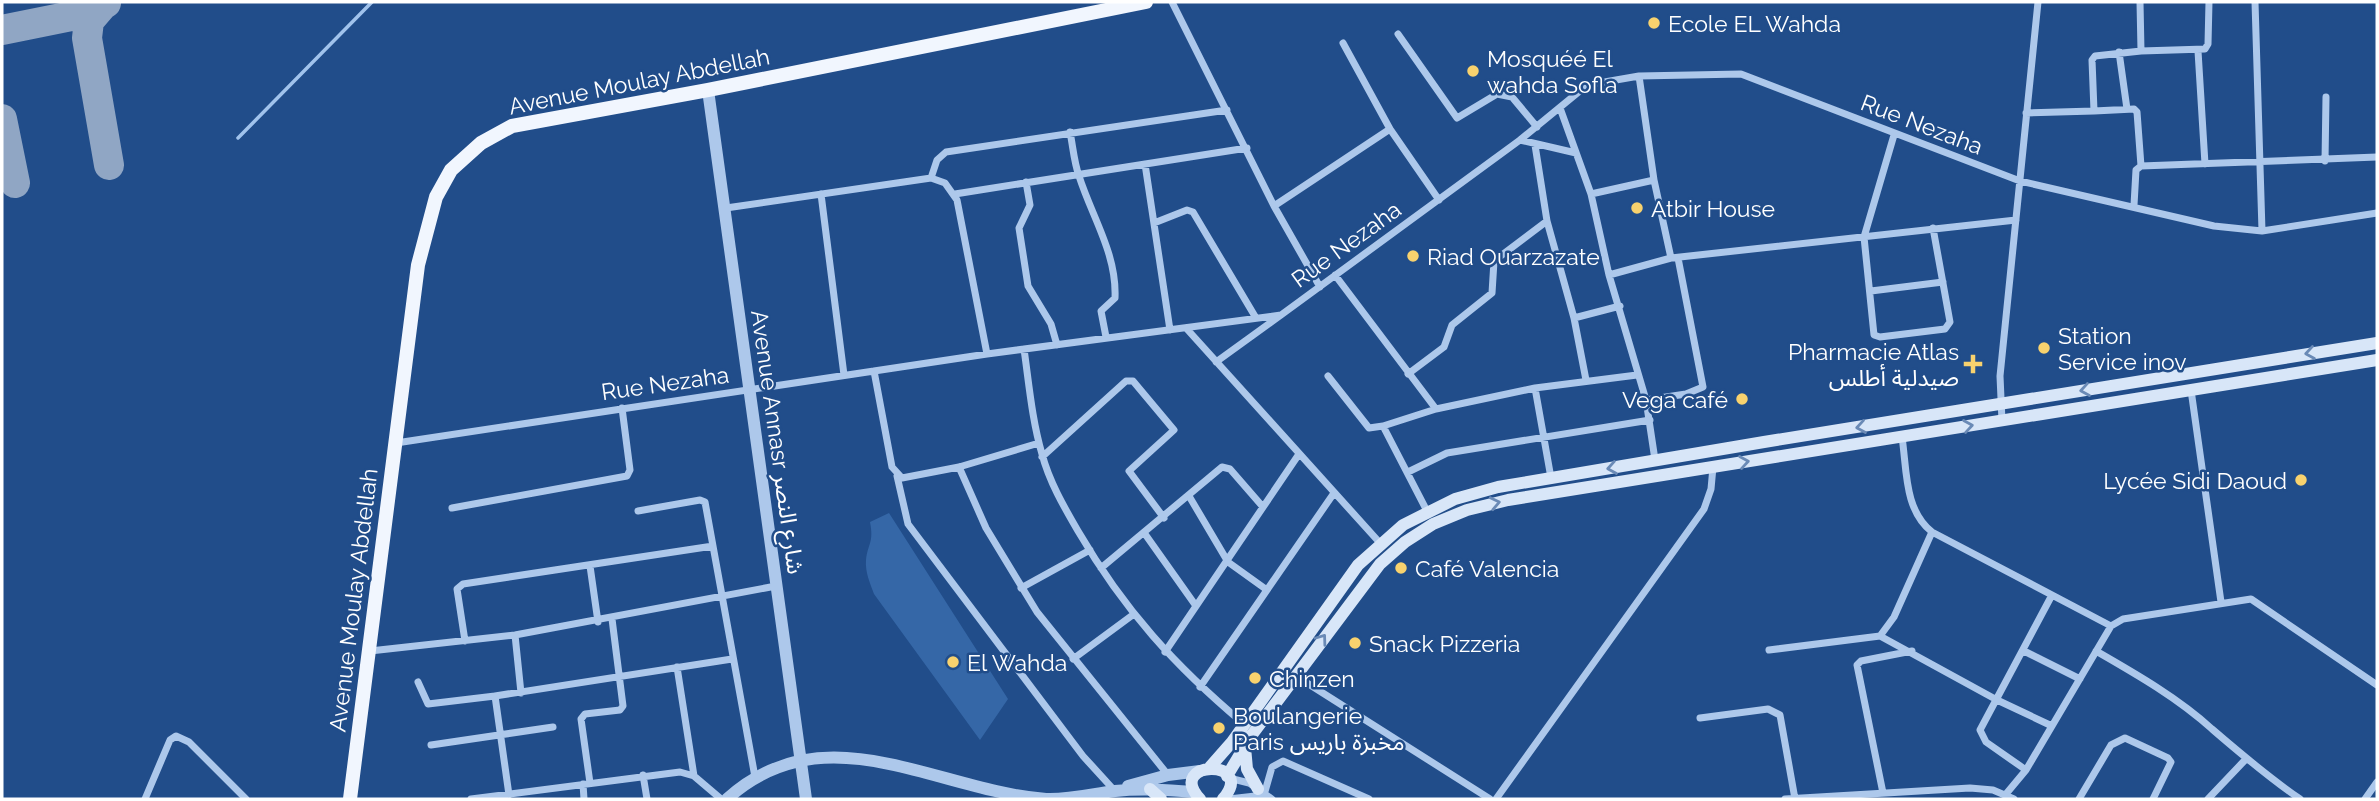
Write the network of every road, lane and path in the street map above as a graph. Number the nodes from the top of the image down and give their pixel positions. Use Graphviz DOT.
graph roads {
  1 [pos="1146,2"];
  2 [pos="1172,2"];
  3 [pos="2038,2"];
  4 [pos="2140,2"];
  5 [pos="2209,2"];
  6 [pos="2255,2"];
  7 [pos="1398,34"];
  8 [pos="1343,43"];
  9 [pos="2140,51"];
  10 [pos="2198,51"];
  11 [pos="2119,52"];
  12 [pos="1639,76"];
  13 [pos="708,90"];
  14 [pos="2326,97"];
  15 [pos="1560,108"];
  16 [pos="2127,109"];
  17 [pos="1227,110"];
  18 [pos="2094,111"];
  19 [pos="2026,113"];
  20 [pos="1537,127"];
  21 [pos="1390,129"];
  22 [pos="1070,132"];
  23 [pos="1895,135"];
  24 [pos="1520,141"];
  25 [pos="1535,145"];
  26 [pos="1247,148"];
  27 [pos="1576,153"];
  28 [pos="2377,157"];
  29 [pos="2325,161"];
  30 [pos="2205,163"];
  31 [pos="1145,164"];
  32 [pos="2260,164"];
  33 [pos="2141,166"];
  34 [pos="1078,174"];
  35 [pos="931,178"];
  36 [pos="1654,180"];
  37 [pos="2020,181"];
  38 [pos="1026,182"];
  39 [pos="821,194"];
  40 [pos="955,194"];
  41 [pos="1591,194"];
  42 [pos="1439,200"];
  43 [pos="2134,205"];
  44 [pos="1274,206"];
  45 [pos="726,208"];
  46 [pos="2377,214"];
  47 [pos="2016,220"];
  48 [pos="1547,221"];
  49 [pos="1154,223"];
  50 [pos="1933,228"];
  51 [pos="2262,230"];
  52 [pos="1864,237"];
  53 [pos="1674,258"];
  54 [pos="1335,275"];
  55 [pos="1609,275"];
  56 [pos="1943,282"];
  57 [pos="1320,287"];
  58 [pos="1871,291"];
  59 [pos="1620,306"];
  60 [pos="1282,315"];
  61 [pos="1256,318"];
  62 [pos="1574,318"];
  63 [pos="1186,328"];
  64 [pos="1170,330"];
  65 [pos="1106,337"];
  66 [pos="2377,343"];
  67 [pos="1057,345"];
  68 [pos="1024,349"];
  69 [pos="987,354"];
  70 [pos="2377,360"];
  71 [pos="1216,362"];
  72 [pos="874,371"];
  73 [pos="2188,373"];
  74 [pos="1408,374"];
  75 [pos="844,375"];
  76 [pos="1637,375"];
  77 [pos="1328,376"];
  78 [pos="1586,380"];
  79 [pos="1535,388"];
  80 [pos="750,390"];
  81 [pos="2191,390"];
  82 [pos="1646,400"];
  83 [pos="2000,405"];
  84 [pos="622,408"];
  85 [pos="1436,409"];
  86 [pos="1650,420"];
  87 [pos="2002,421"];
  88 [pos="1383,426"];
  89 [pos="1544,437"];
  90 [pos="1902,437"];
  91 [pos="396,443"];
  92 [pos="1039,443"];
  93 [pos="1299,454"];
  94 [pos="1042,457"];
  95 [pos="1670,458"];
  96 [pos="1651,461"];
  97 [pos="959,467"];
  98 [pos="1713,467"];
  99 [pos="1408,472"];
  100 [pos="1673,474"];
  101 [pos="897,476"];
  102 [pos="1650,477"];
  103 [pos="1551,478"];
  104 [pos="1334,493"];
  105 [pos="1189,496"];
  106 [pos="1263,507"];
  107 [pos="453,508"];
  108 [pos="1427,510"];
  109 [pos="638,512"];
  110 [pos="1164,518"];
  111 [pos="1932,532"];
  112 [pos="1145,534"];
  113 [pos="1380,543"];
  114 [pos="713,546"];
  115 [pos="1090,550"];
  116 [pos="1228,562"];
  117 [pos="590,566"];
  118 [pos="1101,568"];
  119 [pos="776,586"];
  120 [pos="1021,588"];
  121 [pos="1267,590"];
  122 [pos="2052,595"];
  123 [pos="720,599"];
  124 [pos="2221,602"];
  125 [pos="1196,606"];
  126 [pos="1134,614"];
  127 [pos="612,619"];
  128 [pos="598,622"];
  129 [pos="2111,626"];
  130 [pos="515,635"];
  131 [pos="1880,636"];
  132 [pos="465,641"];
  133 [pos="1769,650"];
  134 [pos="370,651"];
  135 [pos="1912,651"];
  136 [pos="2024,651"];
  137 [pos="2096,651"];
  138 [pos="1165,652"];
  139 [pos="732,659"];
  140 [pos="1073,659"];
  141 [pos="677,667"];
  142 [pos="1295,675"];
  143 [pos="620,676"];
  144 [pos="2080,679"];
  145 [pos="418,682"];
  146 [pos="2377,685"];
  147 [pos="1200,687"];
  148 [pos="522,693"];
  149 [pos="495,696"];
  150 [pos="1997,700"];
  151 [pos="1700,718"];
  152 [pos="1244,724"];
  153 [pos="2052,726"];
  154 [pos="553,727"];
  155 [pos="500,734"];
  156 [pos="431,745"];
  157 [pos="1245,746"];
  158 [pos="800,759"];
  159 [pos="2245,760"];
  160 [pos="1205,769"];
  161 [pos="2026,770"];
  162 [pos="643,775"];
  163 [pos="1168,775"];
  164 [pos="694,776"];
  165 [pos="755,777"];
  166 [pos="1228,777"];
  167 [pos="2377,782"];
  168 [pos="587,783"];
  169 [pos="1150,789"];
  170 [pos="1114,791"];
  171 [pos="1883,793"];
  172 [pos="1265,794"];
  173 [pos="2006,794"];
  174 [pos="509,795"];
  175 [pos="525,796"];
  176 [pos="1195,796"];
  177 [pos="1821,798"];
  178 [pos="145,799"];
  179 [pos="246,799"];
  180 [pos="351,799"];
  181 [pos="471,799"];
  182 [pos="584,799"];
  183 [pos="647,799"];
  184 [pos="721,799"];
  185 [pos="727,799"];
  186 [pos="806,799"];
  187 [pos="1161,799"];
  188 [pos="1223,799"];
  189 [pos="1229,799"];
  190 [pos="1369,799"];
  191 [pos="1490,799"];
  192 [pos="1496,799"];
  193 [pos="1785,799"];
  194 [pos="1795,799"];
  195 [pos="2014,799"];
  196 [pos="2079,799"];
  197 [pos="2153,799"];
  198 [pos="2208,799"];
  199 [pos="2300,799"];
  200 [pos="2365,799"];
  1 -- 13 [label="main road, Avenue Moulay Abdellah"];
  2 -- 17 [label="street"];
  3 -- 19 [label="street"];
  4 -- 9 [label="street"];
  5 -- 10 [label="street"];
  6 -- 32 [label="street"];
  7 -- 20 [label="street"];
  8 -- 21 [label="street"];
  9 -- 10 [label="street"];
  9 -- 11 [label="street"];
  10 -- 30 [label="street"];
  11 -- 16 [label="street"];
  11 -- 18 [label="street"];
  12 -- 15 [label="street, Rue Nezaha"];
  12 -- 23 [label="street, Rue Nezaha"];
  12 -- 36 [label="street"];
  13 -- 45 [label="street, Avenue Annasr شارع النصر"];
  13 -- 91 [label="main road, Avenue Moulay Abdellah"];
  14 -- 29 [label="street"];
  15 -- 20 [label="street, Rue Nezaha"];
  15 -- 27 [label="street"];
  16 -- 18 [label="street"];
  16 -- 33 [label="street"];
  17 -- 22 [label="street"];
  17 -- 26 [label="street"];
  18 -- 19 [label="street"];
  19 -- 37 [label="street"];
  20 -- 24 [label="street, Rue Nezaha"];
  21 -- 42 [label="street"];
  21 -- 44 [label="street"];
  22 -- 34 [label="street"];
  22 -- 35 [label="street"];
  23 -- 37 [label="street, Rue Nezaha"];
  23 -- 52 [label="street"];
  24 -- 25 [label="street"];
  24 -- 42 [label="street, Rue Nezaha"];
  25 -- 27 [label="street"];
  25 -- 48 [label="street"];
  26 -- 31 [label="street"];
  26 -- 44 [label="street"];
  27 -- 41 [label="street"];
  28 -- 29 [label="street"];
  29 -- 32 [label="street"];
  30 -- 32 [label="street"];
  30 -- 33 [label="street"];
  31 -- 34 [label="street"];
  31 -- 49 [label="street"];
  32 -- 51 [label="street"];
  33 -- 43 [label="street"];
  34 -- 38 [label="street"];
  34 -- 65 [label="street"];
  35 -- 39 [label="street"];
  35 -- 40 [label="street"];
  36 -- 41 [label="street"];
  36 -- 53 [label="street"];
  37 -- 43 [label="street, Rue Nezaha"];
  37 -- 47 [label="street"];
  38 -- 40 [label="street"];
  38 -- 67 [label="street"];
  39 -- 45 [label="street"];
  39 -- 75 [label="street"];
  40 -- 69 [label="street"];
  41 -- 55 [label="street"];
  42 -- 54 [label="street, Rue Nezaha"];
  43 -- 51 [label="street, Rue Nezaha"];
  44 -- 57 [label="street"];
  45 -- 80 [label="street, Avenue Annasr شارع النصر"];
  46 -- 51 [label="street, Rue Nezaha"];
  47 -- 50 [label="street"];
  47 -- 83 [label="street"];
  48 -- 62 [label="street"];
  48 -- 74 [label="street"];
  49 -- 61 [label="street"];
  49 -- 64 [label="street"];
  50 -- 52 [label="street"];
  50 -- 56 [label="street"];
  52 -- 53 [label="street"];
  52 -- 58 [label="street"];
  53 -- 55 [label="street"];
  53 -- 82 [label="street"];
  54 -- 57 [label="street, Rue Nezaha"];
  54 -- 74 [label="street"];
  55 -- 59 [label="street"];
  56 -- 58 [label="street"];
  56 -- 58 [label="street"];
  57 -- 60 [label="street, Rue Nezaha"];
  59 -- 62 [label="street"];
  59 -- 76 [label="street"];
  60 -- 61 [label="street, Rue Nezaha"];
  60 -- 71 [label="street"];
  61 -- 63 [label="street, Rue Nezaha"];
  62 -- 78 [label="street"];
  63 -- 64 [label="street, Rue Nezaha"];
  63 -- 71 [label="street"];
  64 -- 65 [label="street, Rue Nezaha"];
  65 -- 67 [label="street, Rue Nezaha"];
  66 -- 73 [label="main road, one-way"];
  67 -- 68 [label="street, Rue Nezaha"];
  68 -- 69 [label="street, Rue Nezaha"];
  68 -- 92 [label="street"];
  69 -- 72 [label="street, Rue Nezaha"];
  70 -- 81 [label="main road"];
  71 -- 93 [label="street"];
  72 -- 75 [label="street, Rue Nezaha"];
  72 -- 101 [label="street"];
  73 -- 81 [label="main road"];
  73 -- 83 [label="main road, one-way"];
  74 -- 85 [label="street"];
  75 -- 80 [label="street, Rue Nezaha"];
  76 -- 78 [label="street"];
  76 -- 82 [label="street"];
  77 -- 88 [label="street"];
  78 -- 79 [label="street"];
  79 -- 85 [label="street"];
  79 -- 89 [label="street"];
  80 -- 84 [label="street, Rue Nezaha"];
  80 -- 119 [label="street, Avenue Annasr شارع النصر"];
  81 -- 87 [label="main road"];
  81 -- 124 [label="street"];
  82 -- 86 [label="street"];
  83 -- 87 [label="street"];
  83 -- 95 [label="main road, one-way"];
  84 -- 91 [label="street, Rue Nezaha"];
  84 -- 107 [label="street"];
  85 -- 88 [label="street"];
  86 -- 89 [label="street"];
  86 -- 96 [label="street"];
  90 -- 87 [label="main road, one-way"];
  88 -- 99 [label="street"];
  89 -- 99 [label="street"];
  89 -- 103 [label="street"];
  98 -- 90 [label="main road, one-way"];
  90 -- 111 [label="street"];
  91 -- 134 [label="main road, Avenue Moulay Abdellah"];
  92 -- 94 [label="street"];
  92 -- 97 [label="street"];
  93 -- 104 [label="street"];
  93 -- 106 [label="street"];
  94 -- 110 [label="street"];
  94 -- 115 [label="street"];
  95 -- 96 [label="main road"];
  95 -- 100 [label="main road"];
  96 -- 102 [label="main road"];
  96 -- 103 [label="main road, one-way"];
  97 -- 101 [label="street"];
  97 -- 120 [label="street"];
  98 -- 100 [label="main road"];
  98 -- 192 [label="street"];
  99 -- 108 [label="street"];
  100 -- 102 [label="main road"];
  101 -- 170 [label="street"];
  142 -- 102 [label="main road, one-way"];
  103 -- 108 [label="main road"];
  104 -- 113 [label="street"];
  104 -- 121 [label="street"];
  105 -- 106 [label="street"];
  105 -- 110 [label="street"];
  105 -- 116 [label="street"];
  106 -- 116 [label="street"];
  108 -- 113 [label="main road"];
  109 -- 114 [label="street"];
  110 -- 112 [label="street"];
  111 -- 122 [label="street"];
  111 -- 131 [label="street"];
  112 -- 118 [label="street"];
  112 -- 125 [label="street"];
  113 -- 152 [label="main road"];
  114 -- 117 [label="street"];
  114 -- 123 [label="street"];
  115 -- 118 [label="street"];
  115 -- 120 [label="street"];
  116 -- 121 [label="street"];
  116 -- 125 [label="street"];
  117 -- 128 [label="street"];
  117 -- 132 [label="street"];
  118 -- 126 [label="street"];
  119 -- 123 [label="street"];
  119 -- 158 [label="street, Avenue Annasr شارع النصر"];
  120 -- 140 [label="street"];
  121 -- 147 [label="street"];
  122 -- 129 [label="street"];
  122 -- 136 [label="street"];
  123 -- 127 [label="street"];
  123 -- 139 [label="street"];
  124 -- 129 [label="street"];
  124 -- 146 [label="street"];
  125 -- 138 [label="street"];
  126 -- 138 [label="street"];
  126 -- 140 [label="street"];
  127 -- 128 [label="street"];
  127 -- 143 [label="street"];
  128 -- 130 [label="street"];
  129 -- 137 [label="street"];
  130 -- 132 [label="street"];
  130 -- 148 [label="street"];
  131 -- 133 [label="street"];
  131 -- 135 [label="street"];
  132 -- 134 [label="street"];
  134 -- 180 [label="main road, Avenue Moulay Abdellah"];
  135 -- 150 [label="street"];
  135 -- 171 [label="street"];
  136 -- 144 [label="street"];
  136 -- 150 [label="street"];
  137 -- 144 [label="street"];
  137 -- 159 [label="street"];
  138 -- 147 [label="street"];
  139 -- 141 [label="street"];
  139 -- 165 [label="street"];
  140 -- 163 [label="street"];
  141 -- 143 [label="street"];
  141 -- 164 [label="street"];
  142 -- 157 [label="main road"];
  142 -- 191 [label="street"];
  143 -- 148 [label="street"];
  143 -- 168 [label="street"];
  144 -- 153 [label="street"];
  145 -- 149 [label="street"];
  147 -- 152 [label="street"];
  148 -- 149 [label="street"];
  149 -- 155 [label="street"];
  150 -- 153 [label="street"];
  150 -- 161 [label="street"];
  151 -- 194 [label="street"];
  152 -- 160 [label="main road"];
  153 -- 161 [label="street"];
  154 -- 155 [label="street"];
  155 -- 156 [label="street"];
  155 -- 174 [label="street"];
  157 -- 166 [label="main road"];
  157 -- 172 [label="main road"];
  158 -- 165 [label="street"];
  158 -- 170 [label="street"];
  158 -- 186 [label="street, Avenue Annasr شارع النصر"];
  159 -- 198 [label="street"];
  159 -- 199 [label="street"];
  160 -- 163 [label="street"];
  160 -- 166 [label="main road"];
  160 -- 176 [label="main road"];
  161 -- 173 [label="street"];
  162 -- 164 [label="street"];
  162 -- 168 [label="street"];
  162 -- 183 [label="street"];
  163 -- 170 [label="street"];
  164 -- 184 [label="street"];
  165 -- 185 [label="street"];
  166 -- 172 [label="street"];
  166 -- 188 [label="main road"];
  167 -- 200 [label="street"];
  168 -- 175 [label="street"];
  168 -- 182 [label="street"];
  169 -- 170 [label="street"];
  169 -- 176 [label="street"];
  169 -- 187 [label="main road"];
  171 -- 173 [label="street"];
  171 -- 177 [label="street"];
  172 -- 189 [label="street"];
  172 -- 190 [label="street"];
  173 -- 195 [label="street"];
  174 -- 175 [label="street"];
  174 -- 181 [label="street"];
  177 -- 194 [label="street"];
  178 -- 179 [label="street"];
  193 -- 194 [label="street"];
  196 -- 197 [label="street"];
}
